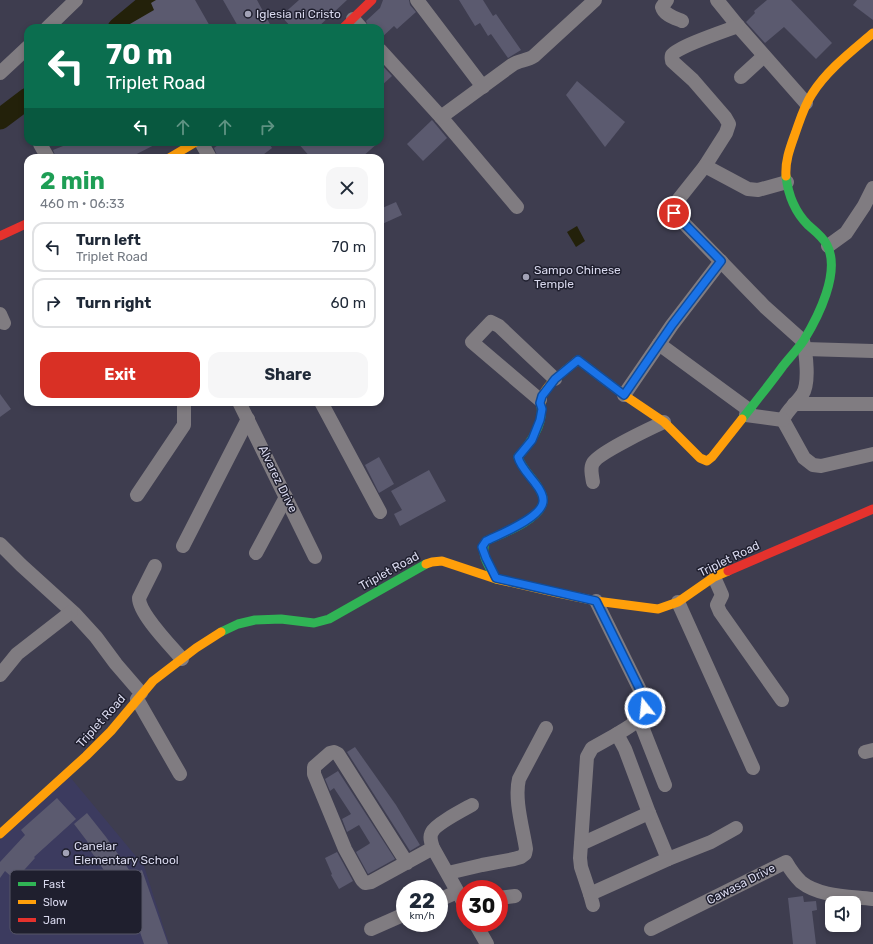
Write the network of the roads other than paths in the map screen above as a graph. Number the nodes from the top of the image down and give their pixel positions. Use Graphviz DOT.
graph roads {
  1 [pos="76,0"];
  2 [pos="417,0"];
  3 [pos="595,0"];
  4 [pos="667,0"];
  5 [pos="717,0"];
  6 [pos="365,2"];
  7 [pos="682,21"];
  8 [pos="51,24"];
  9 [pos="353,24"];
  10 [pos="738,26"];
  11 [pos="873,33"];
  12 [pos="24,51"];
  13 [pos="384,54"];
  14 [pos="764,56"];
  15 [pos="0,73"];
  16 [pos="741,77"];
  17 [pos="482,87"];
  18 [pos="806,103"];
  19 [pos="442,117"];
  20 [pos="189,146"];
  21 [pos="176,154"];
  22 [pos="706,166"];
  23 [pos="787,182"];
  24 [pos="873,188"];
  25 [pos="517,207"];
  26 [pos="24,225"];
  27 [pos="0,236"];
  28 [pos="828,246"];
  29 [pos="721,261"];
  30 [pos="659,344"];
  31 [pos="804,345"];
  32 [pos="873,351"];
  33 [pos="555,379"];
  34 [pos="624,395"];
  35 [pos="540,400"];
  36 [pos="794,404"];
  37 [pos="873,404"];
  38 [pos="184,406"];
  39 [pos="244,406"];
  40 [pos="323,406"];
  41 [pos="747,413"];
  42 [pos="248,419"];
  43 [pos="783,420"];
  44 [pos="664,422"];
  45 [pos="873,454"];
  46 [pos="593,482"];
  47 [pos="137,495"];
  48 [pos="286,497"];
  49 [pos="873,509"];
  50 [pos="380,512"];
  51 [pos="0,544"];
  52 [pos="183,546"];
  53 [pos="256,553"];
  54 [pos="315,557"];
  55 [pos="155,566"];
  56 [pos="714,577"];
  57 [pos="496,578"];
  58 [pos="596,601"];
  59 [pos="678,602"];
  60 [pos="71,612"];
  61 [pos="182,658"];
  62 [pos="0,675"];
  63 [pos="139,696"];
  64 [pos="782,700"];
  65 [pos="639,719"];
  66 [pos="546,728"];
  67 [pos="617,734"];
  68 [pos="753,768"];
  69 [pos="180,774"];
  70 [pos="665,785"];
  71 [pos="472,804"];
  72 [pos="649,813"];
  73 [pos="736,828"];
  74 [pos="0,834"];
  75 [pos="581,844"];
  76 [pos="433,848"];
  77 [pos="668,859"];
  78 [pos="407,862"];
  79 [pos="448,873"];
  80 [pos="456,887"];
  81 [pos="515,896"];
  82 [pos="508,897"];
  83 [pos="873,898"];
  84 [pos="396,918"];
  85 [pos="371,929"];
  86 [pos="651,930"];
  87 [pos="480,932"];
  88 [pos="487,944"];
  1 -- 8 [label="street"];
  2 -- 17 [label="street"];
  3 -- 17 [label="street"];
  4 -- 7 [label="street"];
  5 -- 10 [label="street"];
  6 -- 9 [label="street"];
  10 -- 14 [label="street"];
  10 -- 22 [label="street"];
  11 -- 18 [label="street"];
  12 -- 15 [label="street"];
  13 -- 19 [label="street"];
  14 -- 16 [label="street"];
  14 -- 18 [label="street"];
  17 -- 19 [label="street"];
  18 -- 23 [label="street"];
  19 -- 25 [label="street"];
  20 -- 21 [label="street"];
  22 -- 23 [label="street"];
  22 -- 29 [label="street"];
  23 -- 28 [label="street"];
  24 -- 28 [label="street"];
  26 -- 27 [label="street"];
  28 -- 31 [label="street"];
  29 -- 30 [label="street"];
  29 -- 31 [label="street"];
  30 -- 34 [label="street"];
  30 -- 41 [label="street"];
  31 -- 32 [label="street"];
  31 -- 36 [label="street"];
  31 -- 41 [label="street"];
  33 -- 34 [label="street"];
  33 -- 35 [label="street"];
  33 -- 35 [label="street"];
  34 -- 44 [label="street"];
  35 -- 57 [label="street"];
  36 -- 37 [label="street"];
  36 -- 43 [label="street"];
  38 -- 47 [label="street"];
  39 -- 42 [label="street, Alvarez Drive"];
  40 -- 50 [label="street"];
  41 -- 43 [label="street"];
  41 -- 44 [label="street"];
  42 -- 48 [label="street, Alvarez Drive"];
  42 -- 52 [label="street"];
  43 -- 45 [label="street"];
  44 -- 46 [label="street"];
  48 -- 53 [label="street"];
  48 -- 54 [label="street, Alvarez Drive"];
  49 -- 56 [label="street, Triplet Road"];
  51 -- 60 [label="street"];
  55 -- 61 [label="street"];
  56 -- 59 [label="street, Triplet Road"];
  56 -- 64 [label="street"];
  57 -- 58 [label="street, Triplet Road"];
  57 -- 61 [label="street, Triplet Road"];
  58 -- 59 [label="street, Triplet Road"];
  58 -- 65 [label="street"];
  59 -- 68 [label="street"];
  60 -- 62 [label="street"];
  60 -- 63 [label="street"];
  61 -- 63 [label="street, Triplet Road"];
  63 -- 69 [label="street"];
  63 -- 74 [label="street, Triplet Road"];
  65 -- 67 [label="street"];
  65 -- 70 [label="street"];
  66 -- 79 [label="street"];
  67 -- 72 [label="street"];
  67 -- 75 [label="street"];
  71 -- 76 [label="street"];
  72 -- 75 [label="street"];
  72 -- 77 [label="street"];
  73 -- 77 [label="street"];
  75 -- 77 [label="street"];
  76 -- 78 [label="street"];
  76 -- 79 [label="street"];
  78 -- 78 [label="street"];
  79 -- 80 [label="street"];
  81 -- 82 [label="street"];
  83 -- 86 [label="street, Cawasa Drive"];
  84 -- 85 [label="street"];
  87 -- 88 [label="street"];
}
